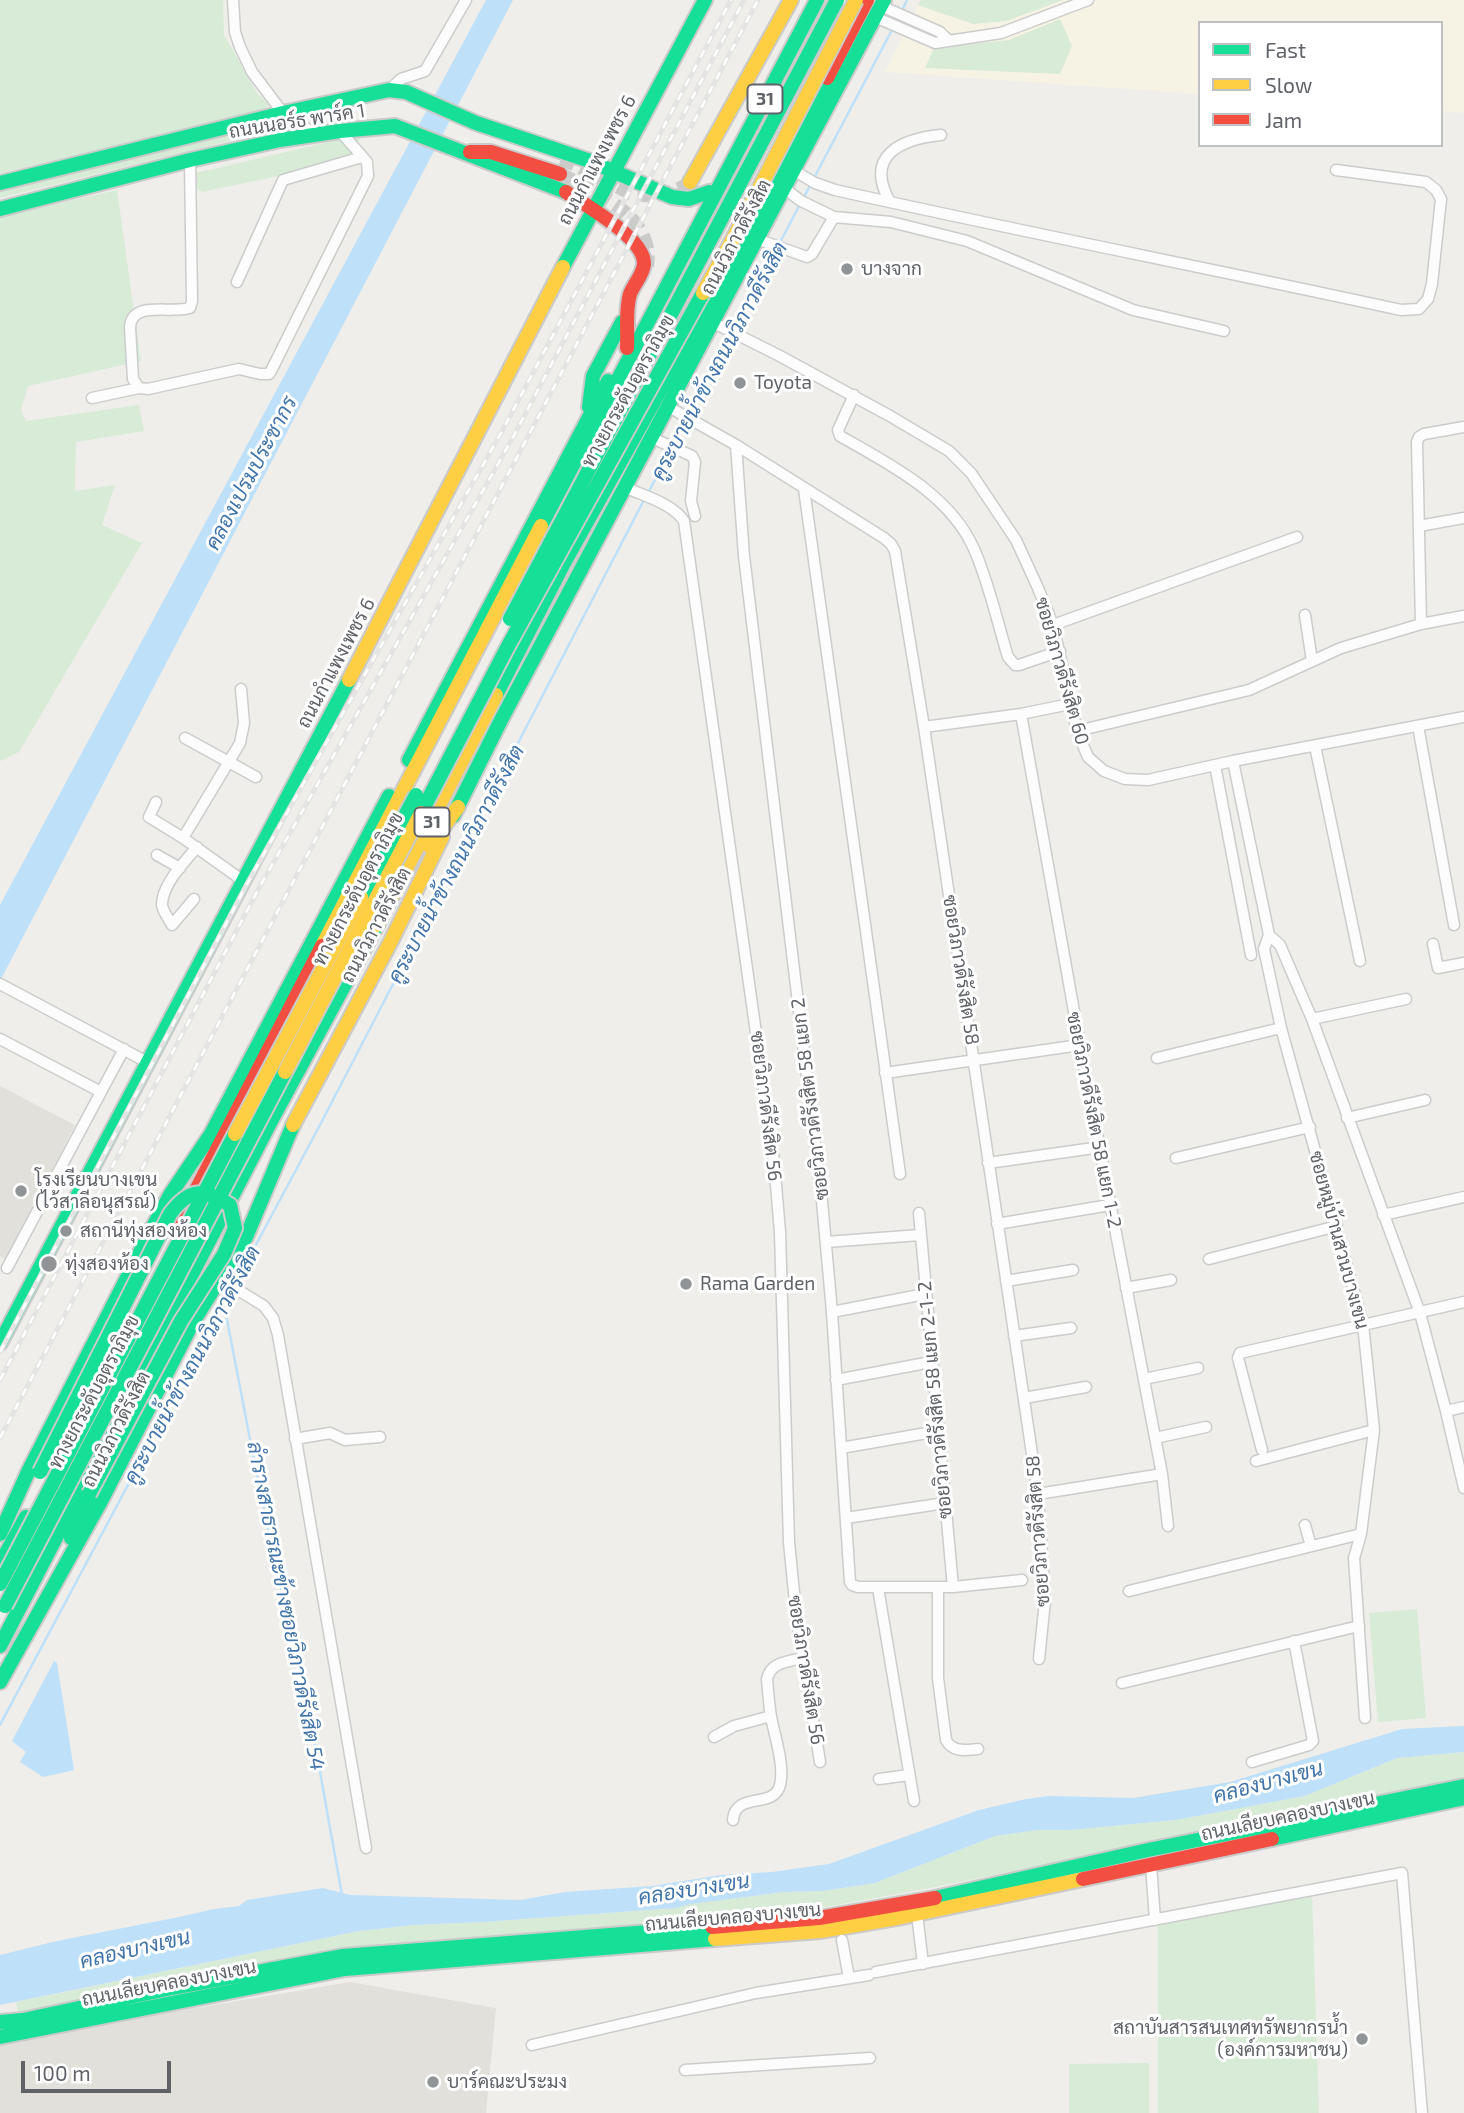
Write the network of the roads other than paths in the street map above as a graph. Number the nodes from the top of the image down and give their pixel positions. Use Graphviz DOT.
graph roads {
  1 [pos="233,0"];
  2 [pos="466,0"];
  3 [pos="705,0"];
  4 [pos="791,0"];
  5 [pos="808,0"];
  6 [pos="817,0"];
  7 [pos="837,0"];
  8 [pos="856,0"];
  9 [pos="1088,0"];
  10 [pos="885,11"];
  11 [pos="948,40"];
  12 [pos="389,90"];
  13 [pos="283,113"];
  14 [pos="476,123"];
  15 [pos="340,131"];
  16 [pos="315,134"];
  17 [pos="941,135"];
  18 [pos="280,140"];
  19 [pos="462,152"];
  20 [pos="362,157"];
  21 [pos="562,158"];
  22 [pos="190,160"];
  23 [pos="1336,170"];
  24 [pos="613,171"];
  25 [pos="560,174"];
  26 [pos="799,174"];
  27 [pos="690,182"];
  28 [pos="0,183"];
  29 [pos="709,192"];
  30 [pos="789,192"];
  31 [pos="890,202"];
  32 [pos="0,209"];
  33 [pos="592,210"];
  34 [pos="834,217"];
  35 [pos="763,241"];
  36 [pos="237,282"];
  37 [pos="622,322"];
  38 [pos="719,325"];
  39 [pos="1224,331"];
  40 [pos="627,348"];
  41 [pos="139,387"];
  42 [pos="854,395"];
  43 [pos="92,398"];
  44 [pos="667,406"];
  45 [pos="588,416"];
  46 [pos="1464,427"];
  47 [pos="657,440"];
  48 [pos="736,445"];
  49 [pos="804,489"];
  50 [pos="631,490"];
  51 [pos="695,516"];
  52 [pos="1464,518"];
  53 [pos="1419,526"];
  54 [pos="1297,537"];
  55 [pos="1305,615"];
  56 [pos="1464,616"];
  57 [pos="1421,624"];
  58 [pos="1053,625"];
  59 [pos="1060,651"];
  60 [pos="1312,661"];
  61 [pos="241,689"];
  62 [pos="1070,704"];
  63 [pos="1021,714"];
  64 [pos="1464,717"];
  65 [pos="1418,726"];
  66 [pos="924,727"];
  67 [pos="1077,731"];
  68 [pos="185,738"];
  69 [pos="1315,746"];
  70 [pos="229,761"];
  71 [pos="1233,761"];
  72 [pos="1215,765"];
  73 [pos="256,777"];
  74 [pos="395,785"];
  75 [pos="156,802"];
  76 [pos="458,807"];
  77 [pos="183,838"];
  78 [pos="197,847"];
  79 [pos="157,855"];
  80 [pos="180,868"];
  81 [pos="360,871"];
  82 [pos="242,880"];
  83 [pos="396,891"];
  84 [pos="194,899"];
  85 [pos="1454,925"];
  86 [pos="1269,935"];
  87 [pos="1433,944"];
  88 [pos="1251,955"];
  89 [pos="1360,961"];
  90 [pos="1463,965"];
  91 [pos="3,985"];
  92 [pos="1406,999"];
  93 [pos="1312,1019"];
  94 [pos="1281,1028"];
  95 [pos="0,1039"];
  96 [pos="1080,1045"];
  97 [pos="124,1049"];
  98 [pos="1157,1058"];
  99 [pos="974,1060"];
  100 [pos="147,1062"];
  101 [pos="886,1073"];
  102 [pos="100,1092"];
  103 [pos="1425,1100"];
  104 [pos="1347,1118"];
  105 [pos="1310,1127"];
  106 [pos="1101,1147"];
  107 [pos="1175,1158"];
  108 [pos="989,1163"];
  109 [pos="900,1174"];
  110 [pos="1464,1197"];
  111 [pos="1110,1205"];
  112 [pos="919,1213"];
  113 [pos="1383,1214"];
  114 [pos="997,1224"];
  115 [pos="1337,1226"];
  116 [pos="920,1235"];
  117 [pos="826,1242"];
  118 [pos="1209,1259"];
  119 [pos="7,1268"];
  120 [pos="1073,1270"];
  121 [pos="1171,1280"];
  122 [pos="1006,1281"];
  123 [pos="229,1284"];
  124 [pos="1126,1288"];
  125 [pos="925,1294"];
  126 [pos="1464,1302"];
  127 [pos="832,1312"];
  128 [pos="1420,1313"];
  129 [pos="1363,1324"];
  130 [pos="1071,1328"];
  131 [pos="1014,1336"];
  132 [pos="0,1343"];
  133 [pos="931,1362"];
  134 [pos="1198,1368"];
  135 [pos="1144,1379"];
  136 [pos="836,1380"];
  137 [pos="1086,1387"];
  138 [pos="1024,1398"];
  139 [pos="1464,1407"];
  140 [pos="1446,1411"];
  141 [pos="1206,1427"];
  142 [pos="1374,1430"];
  143 [pos="938,1431"];
  144 [pos="380,1437"];
  145 [pos="1155,1438"];
  146 [pos="295,1439"];
  147 [pos="841,1448"];
  148 [pos="1262,1450"];
  149 [pos="1256,1461"];
  150 [pos="1162,1474"];
  151 [pos="1464,1488"];
  152 [pos="1038,1494"];
  153 [pos="945,1503"];
  154 [pos="846,1518"];
  155 [pos="1305,1525"];
  156 [pos="1168,1526"];
  157 [pos="1361,1534"];
  158 [pos="0,1537"];
  159 [pos="1311,1546"];
  160 [pos="0,1563"];
  161 [pos="1022,1580"];
  162 [pos="0,1584"];
  163 [pos="953,1587"];
  164 [pos="878,1588"];
  165 [pos="938,1588"];
  166 [pos="50,1591"];
  167 [pos="1129,1591"];
  168 [pos="0,1616"];
  169 [pos="1359,1626"];
  170 [pos="1294,1641"];
  171 [pos="0,1646"];
  172 [pos="802,1658"];
  173 [pos="1039,1660"];
  174 [pos="0,1682"];
  175 [pos="1122,1683"];
  176 [pos="771,1716"];
  177 [pos="1365,1718"];
  178 [pos="714,1737"];
  179 [pos="978,1749"];
  180 [pos="820,1762"];
  181 [pos="1252,1762"];
  182 [pos="909,1775"];
  183 [pos="879,1779"];
  184 [pos="1464,1786"];
  185 [pos="1464,1798"];
  186 [pos="914,1801"];
  187 [pos="733,1820"];
  188 [pos="366,1848"];
  189 [pos="1149,1857"];
  190 [pos="917,1914"];
  191 [pos="1155,1920"];
  192 [pos="842,1940"];
  193 [pos="923,1964"];
  194 [pos="849,1978"];
  195 [pos="0,2022"];
  196 [pos="0,2037"];
  197 [pos="532,2045"];
  198 [pos="870,2058"];
  199 [pos="685,2070"];
  200 [pos="1422,2113"];
  1 -- 13 [label="street"];
  2 -- 12 [label="street"];
  3 -- 24 [label="main road, ถนนกำแพงเพชร 6"];
  4 -- 27 [label="main road"];
  5 -- 29 [label="main road, 31"];
  6 -- 81 [label="main road, ถนนวิภาวดีรังสิต / 31"];
  7 -- 162 [label="main road, ทางยกระดับอุตราภิมุข / 31, bridge"];
  8 -- 168 [label="main road, ทางยกระดับอุตราภิมุข / 31, bridge"];
  9 -- 11 [label="street"];
  10 -- 11 [label="street"];
  10 -- 11 [label="street"];
  10 -- 26 [label="main road, ถนนวิภาวดีรังสิต / 31"];
  10 -- 83 [label="main road, ถนนวิภาวดีรังสิต / 31"];
  12 -- 13 [label="main road, ถนนนอร์ธ พาร์ค 1"];
  12 -- 14 [label="main road, ถนนนอร์ธ พาร์ค 1"];
  13 -- 16 [label="street"];
  13 -- 18 [label="street"];
  13 -- 28 [label="main road, ถนนนอร์ธ พาร์ค 1"];
  14 -- 21 [label="main road"];
  14 -- 24 [label="main road, ถนนนอร์ธ พาร์ค 1"];
  15 -- 16 [label="main road, ถนนนอร์ธ พาร์ค 1"];
  15 -- 19 [label="main road, ถนนนอร์ธ พาร์ค 1"];
  15 -- 20 [label="street"];
  16 -- 18 [label="main road, ถนนนอร์ธ พาร์ค 1"];
  17 -- 31 [label="street"];
  18 -- 22 [label="main road, ถนนนอร์ธ พาร์ค 1"];
  19 -- 25 [label="main road"];
  19 -- 33 [label="main road, ถนนนอร์ธ พาร์ค 1"];
  20 -- 36 [label="street"];
  20 -- 41 [label="street"];
  22 -- 32 [label="main road, ถนนนอร์ธ พาร์ค 1"];
  22 -- 41 [label="street"];
  23 -- 31 [label="street"];
  24 -- 29 [label="main road, ถนนนอร์ธ พาร์ค 1"];
  24 -- 33 [label="main road, ถนนกำแพงเพชร 6"];
  26 -- 30 [label="main road, ถนนวิภาวดีรังสิต / 31"];
  26 -- 31 [label="street"];
  29 -- 40 [label="main road, 31"];
  30 -- 34 [label="street"];
  30 -- 35 [label="main road, ถนนวิภาวดีรังสิต / 31"];
  33 -- 40 [label="main road, ถนนนอร์ธ พาร์ค 1"];
  33 -- 82 [label="main road, ถนนกำแพงเพชร 6"];
  34 -- 35 [label="street"];
  34 -- 39 [label="street"];
  35 -- 38 [label="main road, ถนนวิภาวดีรังสิต / 31"];
  37 -- 45 [label="main road"];
  38 -- 42 [label="street, ซอยวิภาวดีรังสิต 60"];
  38 -- 44 [label="main road, ถนนวิภาวดีรังสิต / 31"];
  40 -- 45 [label="main road, 31"];
  41 -- 43 [label="street"];
  42 -- 58 [label="street, ซอยวิภาวดีรังสิต 60"];
  42 -- 59 [label="street"];
  44 -- 47 [label="main road, ถนนวิภาวดีรังสิต / 31"];
  44 -- 48 [label="street, ซอยวิภาวดีรังสิต 58"];
  45 -- 74 [label="main road, 31"];
  46 -- 53 [label="street"];
  47 -- 50 [label="main road, ถนนวิภาวดีรังสิต / 31"];
  47 -- 51 [label="street"];
  48 -- 49 [label="street, ซอยวิภาวดีรังสิต 58"];
  48 -- 117 [label="street, ซอยวิภาวดีรังสิต 58 แยก 2"];
  49 -- 66 [label="street, ซอยวิภาวดีรังสิต 58"];
  49 -- 101 [label="street"];
  50 -- 76 [label="main road, ถนนวิภาวดีรังสิต / 31"];
  50 -- 172 [label="street, ซอยวิภาวดีรังสิต 56"];
  52 -- 53 [label="street"];
  53 -- 57 [label="street"];
  54 -- 58 [label="street"];
  55 -- 60 [label="street"];
  56 -- 57 [label="street"];
  57 -- 60 [label="street"];
  58 -- 59 [label="street, ซอยวิภาวดีรังสิต 60"];
  59 -- 62 [label="street, ซอยวิภาวดีรังสิต 60"];
  60 -- 67 [label="street"];
  61 -- 70 [label="street"];
  62 -- 63 [label="street"];
  62 -- 67 [label="street, ซอยวิภาวดีรังสิต 60"];
  63 -- 66 [label="street"];
  63 -- 96 [label="street, ซอยวิภาวดีรังสิต 58 แยก 1-2"];
  64 -- 65 [label="street, ซอยวิภาวดีรังสิต 60"];
  65 -- 69 [label="street, ซอยวิภาวดีรังสิต 60"];
  65 -- 85 [label="street"];
  66 -- 99 [label="street, ซอยวิภาวดีรังสิต 58"];
  67 -- 72 [label="street, ซอยวิภาวดีรังสิต 60"];
  68 -- 70 [label="street"];
  69 -- 71 [label="street, ซอยวิภาวดีรังสิต 60"];
  69 -- 89 [label="street"];
  70 -- 73 [label="street"];
  70 -- 77 [label="street"];
  71 -- 72 [label="street, ซอยวิภาวดีรังสิต 60"];
  71 -- 86 [label="street, ซอยหมู่บ้านสวนบางเขน"];
  72 -- 88 [label="street"];
  74 -- 81 [label="main road"];
  74 -- 158 [label="main road, 31"];
  75 -- 77 [label="street"];
  76 -- 83 [label="main road"];
  76 -- 123 [label="main road, ถนนวิภาวดีรังสิต / 31"];
  77 -- 78 [label="street"];
  78 -- 80 [label="street"];
  78 -- 82 [label="street"];
  79 -- 80 [label="street"];
  80 -- 84 [label="street"];
  81 -- 160 [label="main road, ถนนวิภาวดีรังสิต / 31"];
  82 -- 100 [label="main road, ถนนกำแพงเพชร 6"];
  83 -- 171 [label="main road, ถนนวิภาวดีรังสิต / 31"];
  86 -- 93 [label="street, ซอยหมู่บ้านสวนบางเขน"];
  86 -- 94 [label="street, ซอยหมู่บ้านสวนบางเขน"];
  87 -- 90 [label="street"];
  91 -- 97 [label="street"];
  92 -- 93 [label="street"];
  93 -- 104 [label="street, ซอยหมู่บ้านสวนบางเขน"];
  94 -- 98 [label="street"];
  94 -- 105 [label="street, ซอยหมู่บ้านสวนบางเขน"];
  95 -- 102 [label="street"];
  96 -- 99 [label="street"];
  96 -- 106 [label="street, ซอยวิภาวดีรังสิต 58 แยก 1-2"];
  97 -- 100 [label="street"];
  97 -- 102 [label="street"];
  99 -- 101 [label="street"];
  99 -- 108 [label="street, ซอยวิภาวดีรังสิต 58"];
  100 -- 132 [label="main road, ถนนกำแพงเพชร 6"];
  101 -- 109 [label="street"];
  102 -- 119 [label="street"];
  103 -- 104 [label="street"];
  104 -- 113 [label="street, ซอยหมู่บ้านสวนบางเขน"];
  105 -- 107 [label="street"];
  105 -- 115 [label="street, ซอยหมู่บ้านสวนบางเขน"];
  106 -- 108 [label="street"];
  106 -- 111 [label="street, ซอยวิภาวดีรังสิต 58 แยก 1-2"];
  108 -- 114 [label="street, ซอยวิภาวดีรังสิต 58"];
  110 -- 113 [label="street"];
  111 -- 114 [label="street"];
  111 -- 124 [label="street, ซอยวิภาวดีรังสิต 58 แยก 1-2"];
  112 -- 116 [label="street, ซอยวิภาวดีรังสิต 58 แยก 2-1-2"];
  113 -- 128 [label="street, ซอยหมู่บ้านสวนบางเขน"];
  114 -- 122 [label="street, ซอยวิภาวดีรังสิต 58"];
  115 -- 118 [label="street"];
  115 -- 129 [label="street, ซอยหมู่บ้านสวนบางเขน"];
  116 -- 117 [label="street"];
  116 -- 125 [label="street, ซอยวิภาวดีรังสิต 58 แยก 2-1-2"];
  117 -- 127 [label="street, ซอยวิภาวดีรังสิต 58 แยก 2"];
  120 -- 122 [label="street"];
  121 -- 124 [label="street"];
  122 -- 131 [label="street, ซอยวิภาวดีรังสิต 58"];
  123 -- 146 [label="street"];
  123 -- 166 [label="main road, ถนนวิภาวดีรังสิต / 31"];
  124 -- 135 [label="street, ซอยวิภาวดีรังสิต 58 แยก 1-2"];
  125 -- 127 [label="street"];
  125 -- 133 [label="street, ซอยวิภาวดีรังสิต 58 แยก 2-1-2"];
  126 -- 128 [label="street"];
  127 -- 136 [label="street, ซอยวิภาวดีรังสิต 58 แยก 2"];
  128 -- 129 [label="street"];
  128 -- 140 [label="street, ซอยหมู่บ้านสวนบางเขน"];
  129 -- 142 [label="street, ซอยหมู่บ้านสวนบางเขน"];
  129 -- 148 [label="street"];
  130 -- 131 [label="street"];
  131 -- 138 [label="street, ซอยวิภาวดีรังสิต 58"];
  133 -- 136 [label="street"];
  133 -- 143 [label="street, ซอยวิภาวดีรังสิต 58 แยก 2-1-2"];
  134 -- 135 [label="street"];
  135 -- 145 [label="street, ซอยวิภาวดีรังสิต 58 แยก 1-2"];
  136 -- 147 [label="street, ซอยวิภาวดีรังสิต 58 แยก 2"];
  137 -- 138 [label="street"];
  138 -- 152 [label="street, ซอยวิภาวดีรังสิต 58"];
  139 -- 140 [label="street"];
  140 -- 151 [label="street, ซอยหมู่บ้านสวนบางเขน"];
  141 -- 145 [label="street"];
  142 -- 149 [label="street"];
  142 -- 157 [label="street, ซอยหมู่บ้านสวนบางเขน"];
  143 -- 147 [label="street"];
  143 -- 153 [label="street, ซอยวิภาวดีรังสิต 58 แยก 2-1-2"];
  144 -- 146 [label="street"];
  145 -- 150 [label="street, ซอยวิภาวดีรังสิต 58 แยก 1-2"];
  146 -- 188 [label="street"];
  147 -- 154 [label="street, ซอยวิภาวดีรังสิต 58 แยก 2"];
  150 -- 152 [label="street"];
  150 -- 156 [label="street, ซอยวิภาวดีรังสิต 58 แยก 1-2"];
  152 -- 173 [label="street, ซอยวิภาวดีรังสิต 58"];
  153 -- 154 [label="street"];
  153 -- 163 [label="street, ซอยวิภาวดีรังสิต 58 แยก 2-1-2"];
  154 -- 164 [label="street, ซอยวิภาวดีรังสิต 58 แยก 2"];
  155 -- 159 [label="street"];
  157 -- 159 [label="street"];
  157 -- 169 [label="street, ซอยหมู่บ้านสวนบางเขน"];
  158 -- 166 [label="main road, bridge"];
  159 -- 167 [label="street"];
  161 -- 163 [label="street, ซอยวิภาวดีรังสิต 58 แยก 2"];
  163 -- 165 [label="street, ซอยวิภาวดีรังสิต 58 แยก 2"];
  164 -- 165 [label="street, ซอยวิภาวดีรังสิต 58 แยก 2"];
  164 -- 182 [label="street"];
  165 -- 179 [label="street"];
  166 -- 174 [label="main road, ถนนวิภาวดีรังสิต / 31"];
  169 -- 170 [label="street"];
  169 -- 177 [label="street, ซอยหมู่บ้านสวนบางเขน"];
  170 -- 175 [label="street"];
  170 -- 181 [label="street"];
  172 -- 176 [label="street"];
  172 -- 180 [label="street, ซอยวิภาวดีรังสิต 56"];
  176 -- 178 [label="street"];
  176 -- 187 [label="street"];
  182 -- 183 [label="street"];
  182 -- 186 [label="street"];
  184 -- 189 [label="main road, ถนนเลียบคลองบางเขน"];
  185 -- 189 [label="main road, ถนนเลียบคลองบางเขน"];
  189 -- 190 [label="main road, ถนนเลียบคลองบางเขน"];
  189 -- 191 [label="street"];
  189 -- 195 [label="main road, ถนนเลียบคลองบางเขน"];
  190 -- 193 [label="street"];
  190 -- 196 [label="main road, ถนนเลียบคลองบางเขน"];
  191 -- 193 [label="street"];
  191 -- 200 [label="street"];
  192 -- 194 [label="street"];
  193 -- 194 [label="street"];
  194 -- 197 [label="street"];
  198 -- 199 [label="street"];
}
